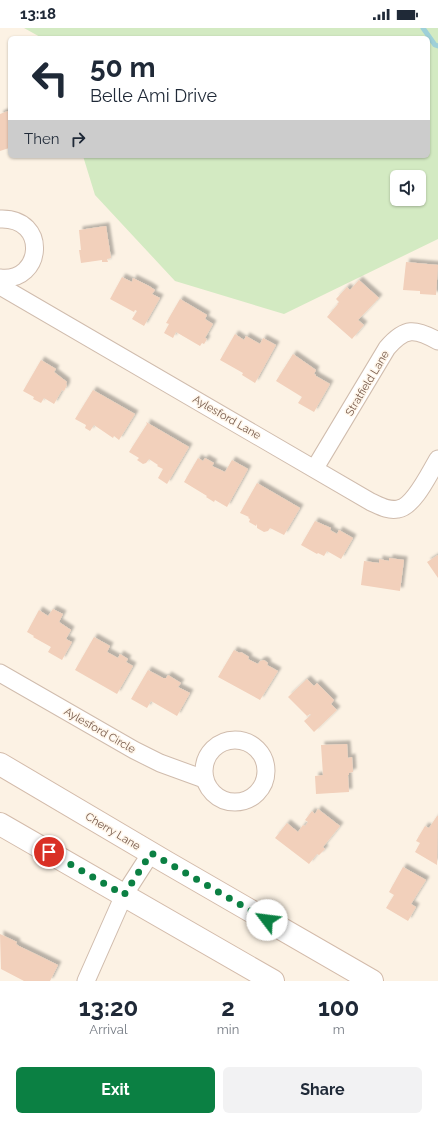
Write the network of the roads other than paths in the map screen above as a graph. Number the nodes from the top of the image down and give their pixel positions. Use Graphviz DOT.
graph roads {
  1 [pos="0,219"];
  2 [pos="0,278"];
  3 [pos="0,286"];
  4 [pos="438,341"];
  5 [pos="438,459"];
  6 [pos="315,468"];
  7 [pos="0,673"];
  8 [pos="0,764"];
  9 [pos="204,779"];
  10 [pos="0,824"];
  11 [pos="151,853"];
  12 [pos="124,895"];
  13 [pos="86,981"];
  14 [pos="274,981"];
  15 [pos="372,981"];
  1 -- 2 [label="street"];
  3 -- 6 [label="street, Aylesford Lane"];
  4 -- 6 [label="street, Stratfield Lane"];
  5 -- 6 [label="street, Aylesford Lane"];
  7 -- 9 [label="street, Aylesford Circle"];
  8 -- 11 [label="main road, Cherry Lane"];
  10 -- 12 [label="main road"];
  11 -- 12 [label="street"];
  11 -- 15 [label="main road, Cherry Lane"];
  12 -- 13 [label="street"];
  12 -- 14 [label="main road"];
}
